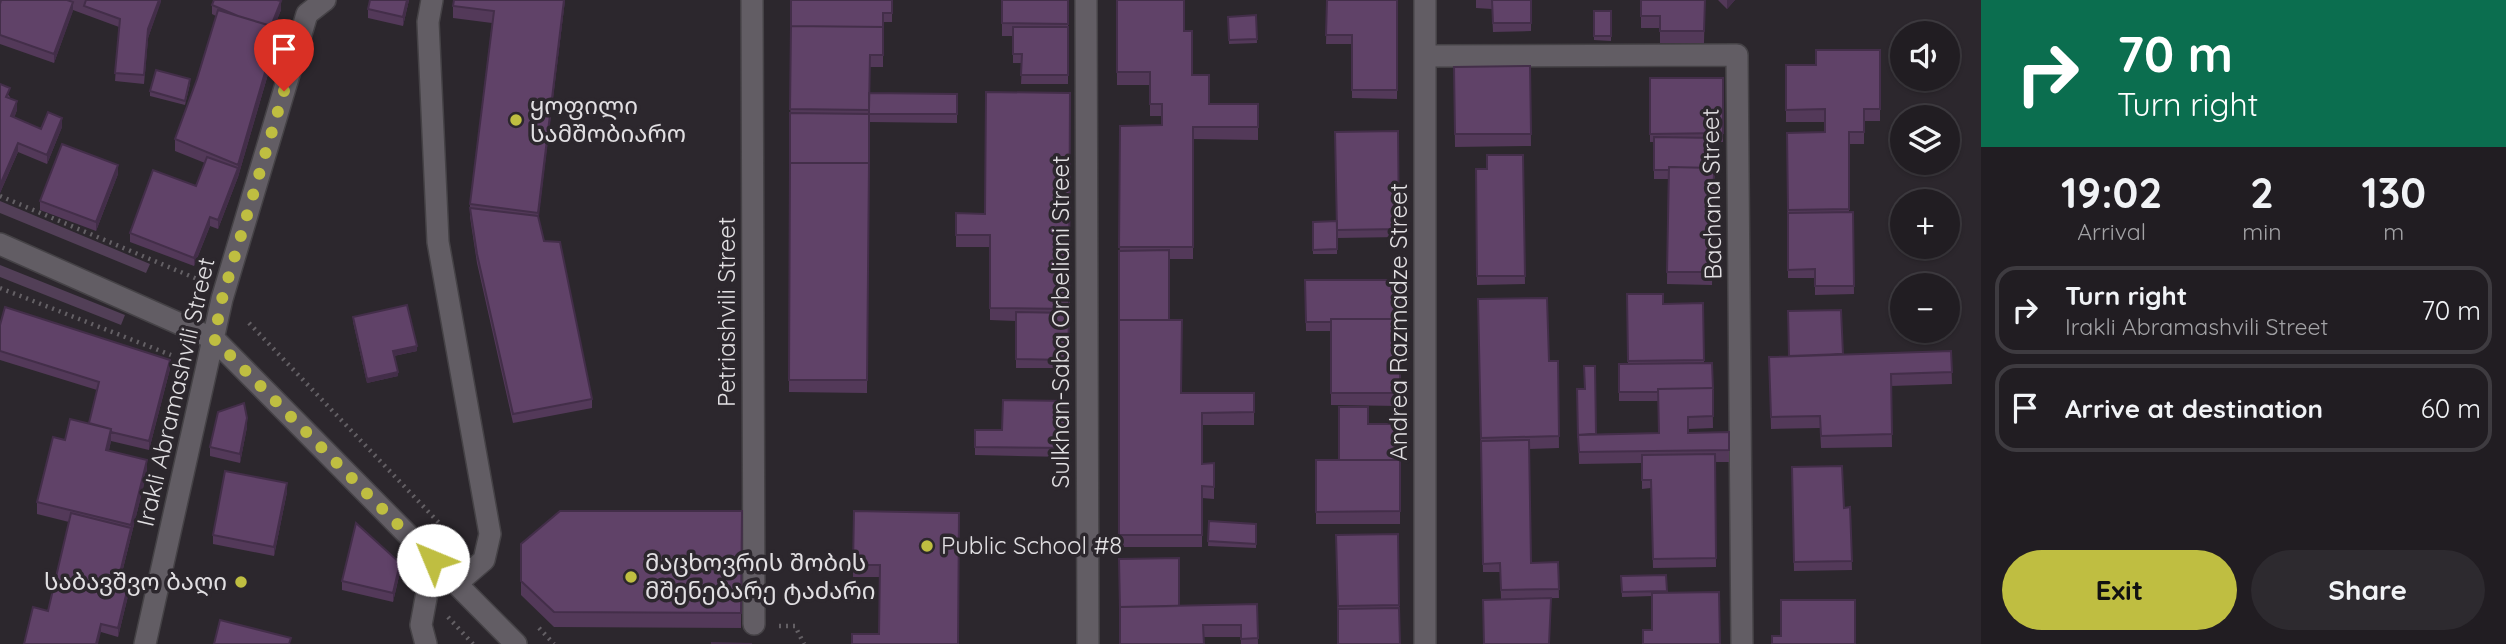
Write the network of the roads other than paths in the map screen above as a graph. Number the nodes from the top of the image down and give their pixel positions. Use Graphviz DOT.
graph roads {
  1 [pos="325,0"];
  2 [pos="432,0"];
  3 [pos="752,0"];
  4 [pos="1086,0"];
  5 [pos="1425,0"];
  6 [pos="1425,56"];
  7 [pos="0,244"];
  8 [pos="214,339"];
  9 [pos="433,560"];
  10 [pos="456,584"];
  11 [pos="754,624"];
  12 [pos="145,644"];
  13 [pos="426,644"];
  14 [pos="516,644"];
  15 [pos="1088,644"];
  16 [pos="1425,644"];
  17 [pos="1742,644"];
  1 -- 8 [label="street, Irakli Abramashvili Street"];
  2 -- 10 [label="street"];
  3 -- 11 [label="street, Petriashvili Street"];
  4 -- 15 [label="street, Sulkhan-Saba Orbeliani Street"];
  5 -- 6 [label="street, Andrea Razmadze Street"];
  6 -- 16 [label="street, Andrea Razmadze Street"];
  6 -- 17 [label="street, Bachana Street"];
  7 -- 8 [label="street"];
  8 -- 9 [label="street"];
  8 -- 12 [label="street, Irakli Abramashvili Street"];
  9 -- 10 [label="street"];
  9 -- 13 [label="street"];
  10 -- 14 [label="street"];
}
